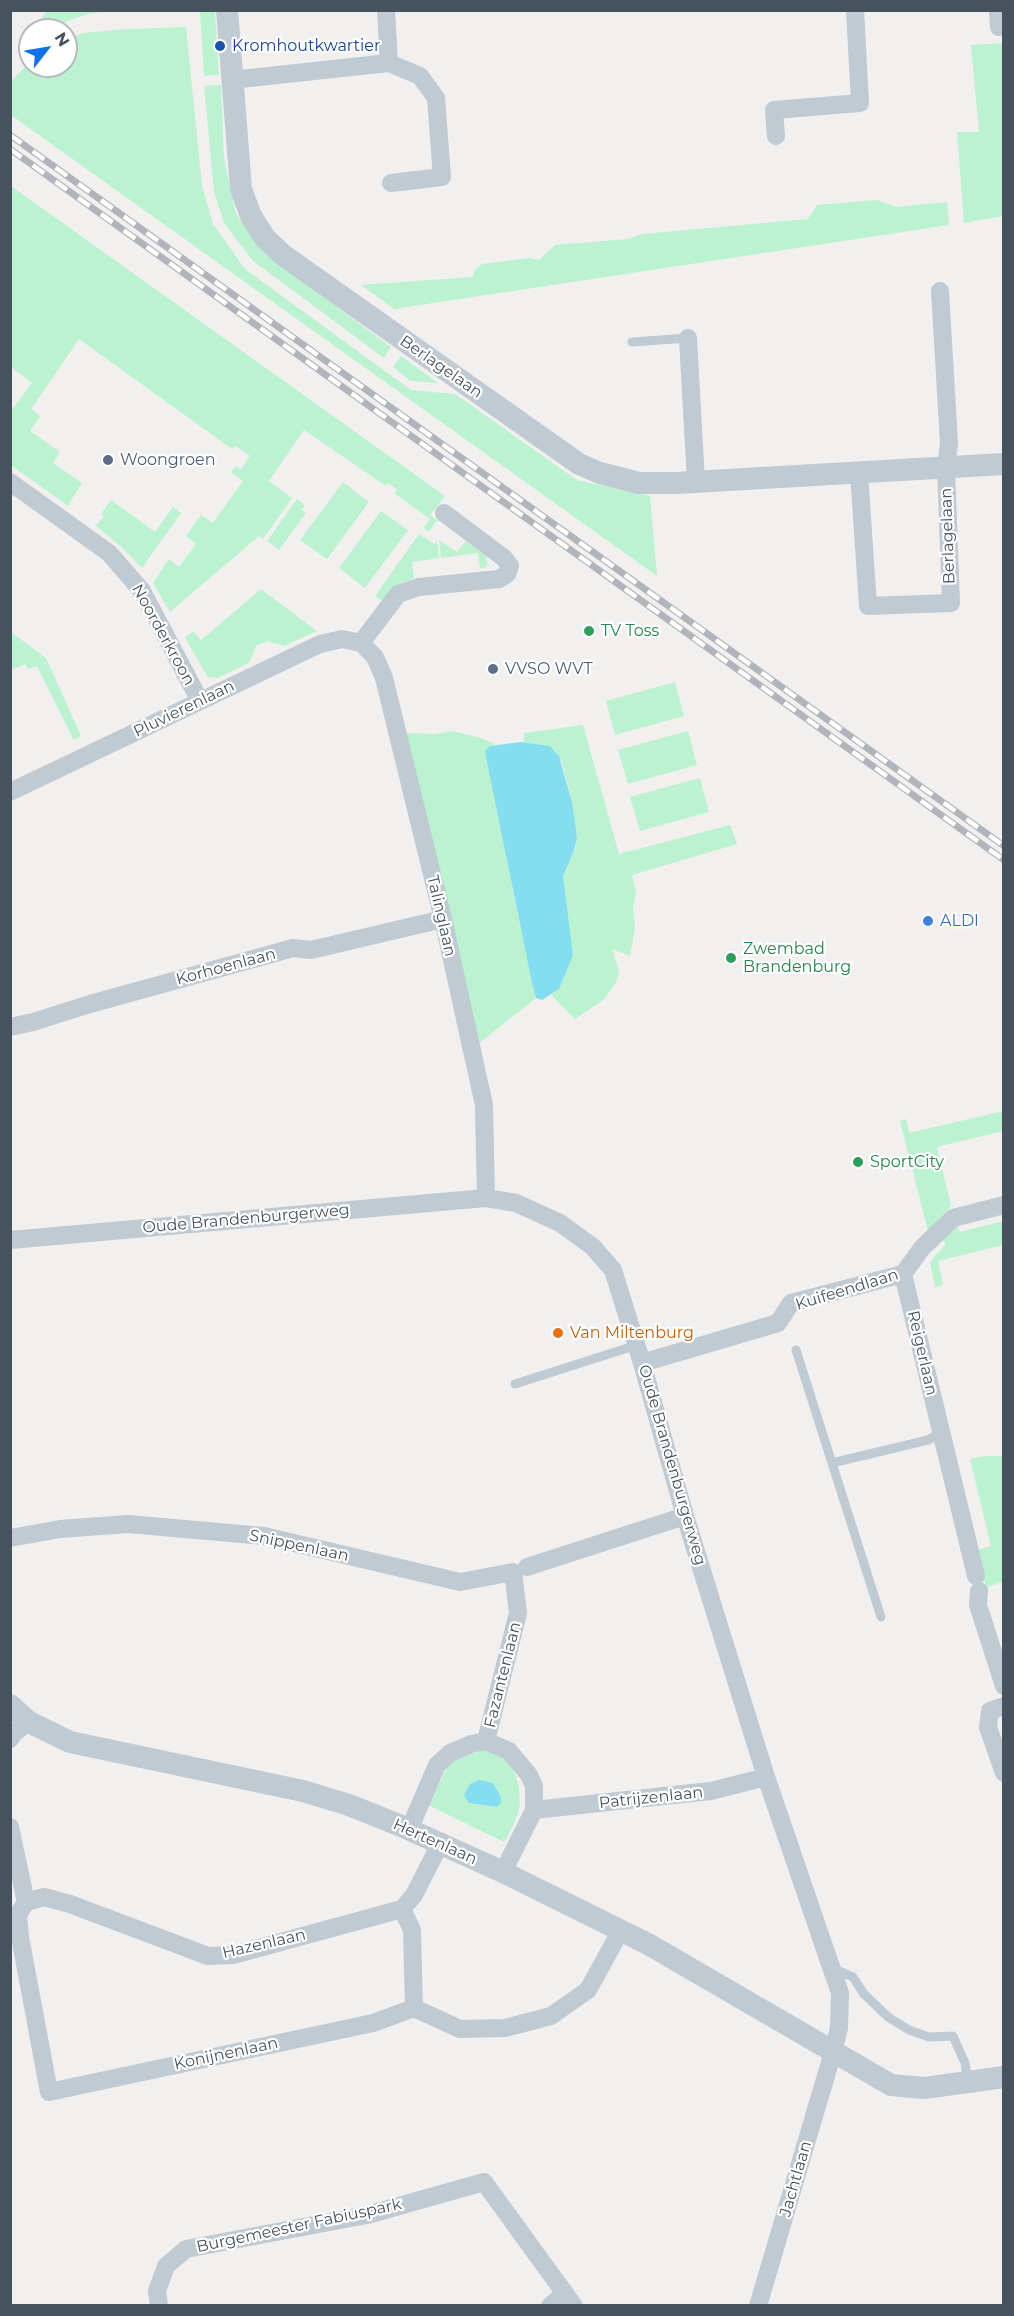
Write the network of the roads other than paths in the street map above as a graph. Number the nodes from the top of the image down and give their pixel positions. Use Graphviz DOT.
graph roads {
  1 [pos="227,10"];
  2 [pos="386,10"];
  3 [pos="855,10"];
  4 [pos="389,63"];
  5 [pos="231,80"];
  6 [pos="776,136"];
  7 [pos="391,183"];
  8 [pos="940,291"];
  9 [pos="688,338"];
  10 [pos="632,342"];
  11 [pos="1004,464"];
  12 [pos="945,466"];
  13 [pos="859,473"];
  14 [pos="10,482"];
  15 [pos="696,482"];
  16 [pos="444,513"];
  17 [pos="361,643"];
  18 [pos="200,701"];
  19 [pos="10,792"];
  20 [pos="442,918"];
  21 [pos="10,1026"];
  22 [pos="486,1198"];
  23 [pos="1004,1205"];
  24 [pos="10,1240"];
  25 [pos="903,1274"];
  26 [pos="796,1350"];
  27 [pos="640,1354"];
  28 [pos="515,1384"];
  29 [pos="940,1433"];
  30 [pos="832,1463"];
  31 [pos="686,1516"];
  32 [pos="10,1538"];
  33 [pos="520,1570"];
  34 [pos="881,1617"];
  35 [pos="1004,1686"];
  36 [pos="10,1705"];
  37 [pos="1004,1706"];
  38 [pos="29,1722"];
  39 [pos="10,1739"];
  40 [pos="486,1742"];
  41 [pos="1004,1773"];
  42 [pos="766,1777"];
  43 [pos="534,1810"];
  44 [pos="10,1827"];
  45 [pos="409,1830"];
  46 [pos="440,1844"];
  47 [pos="503,1872"];
  48 [pos="26,1902"];
  49 [pos="402,1909"];
  50 [pos="621,1930"];
  51 [pos="832,1968"];
  52 [pos="414,2008"];
  53 [pos="833,2052"];
  54 [pos="1004,2077"];
  55 [pos="968,2082"];
  56 [pos="569,2299"];
  57 [pos="159,2306"];
  58 [pos="550,2306"];
  59 [pos="758,2306"];
  1 -- 5 [label="street, Berlagelaan"];
  2 -- 4 [label="street"];
  3 -- 6 [label="street"];
  4 -- 5 [label="street"];
  4 -- 7 [label="street"];
  5 -- 15 [label="street, Berlagelaan"];
  8 -- 12 [label="street"];
  9 -- 10 [label="lane"];
  9 -- 15 [label="street"];
  11 -- 12 [label="street, Berlagelaan"];
  12 -- 13 [label="street, Berlagelaan"];
  12 -- 13 [label="street, Berlagelaan"];
  13 -- 15 [label="street, Berlagelaan"];
  14 -- 18 [label="street, Noorderkroon"];
  16 -- 17 [label="street"];
  17 -- 18 [label="street, Pluvierenlaan"];
  17 -- 20 [label="street, Talinglaan"];
  18 -- 19 [label="street, Pluvierenlaan"];
  20 -- 21 [label="street, Korhoenlaan"];
  20 -- 22 [label="street, Talinglaan"];
  22 -- 24 [label="street, Oude Brandenburgerweg"];
  22 -- 27 [label="street, Oude Brandenburgerweg"];
  23 -- 25 [label="street, Kuifeendlaan"];
  25 -- 27 [label="street, Kuifeendlaan"];
  25 -- 29 [label="street, Reigerlaan"];
  26 -- 30 [label="lane"];
  27 -- 28 [label="lane"];
  27 -- 31 [label="street, Oude Brandenburgerweg"];
  29 -- 30 [label="lane"];
  29 -- 35 [label="street, Reigerlaan"];
  30 -- 34 [label="lane"];
  31 -- 33 [label="street, Snippenlaan"];
  31 -- 42 [label="street, Oude Brandenburgerweg"];
  32 -- 33 [label="street, Snippenlaan"];
  33 -- 40 [label="street, Fazantenlaan"];
  36 -- 38 [label="street, Hertenlaan"];
  37 -- 41 [label="street"];
  38 -- 39 [label="street"];
  38 -- 45 [label="street, Hertenlaan"];
  40 -- 43 [label="street"];
  40 -- 45 [label="street"];
  42 -- 43 [label="street, Patrijzenlaan"];
  42 -- 51 [label="street, Oude Brandenburgerweg"];
  43 -- 47 [label="street"];
  44 -- 48 [label="street, Konijnenlaan"];
  45 -- 46 [label="street, Hertenlaan"];
  46 -- 47 [label="street, Hertenlaan"];
  46 -- 49 [label="street"];
  47 -- 50 [label="street, Hertenlaan"];
  48 -- 49 [label="street, Hazenlaan"];
  48 -- 52 [label="street, Konijnenlaan"];
  49 -- 52 [label="street"];
  50 -- 52 [label="street"];
  50 -- 53 [label="street, Hertenlaan"];
  51 -- 53 [label="street, Oude Brandenburgerweg"];
  51 -- 55 [label="lane"];
  53 -- 55 [label="street, Hertenlaan"];
  53 -- 59 [label="street, Jachtlaan"];
  54 -- 55 [label="street, Hertenlaan"];
  56 -- 57 [label="street, Burgemeester Fabiuspark"];
  56 -- 58 [label="street, Burgemeester Fabiuspark"];
}
